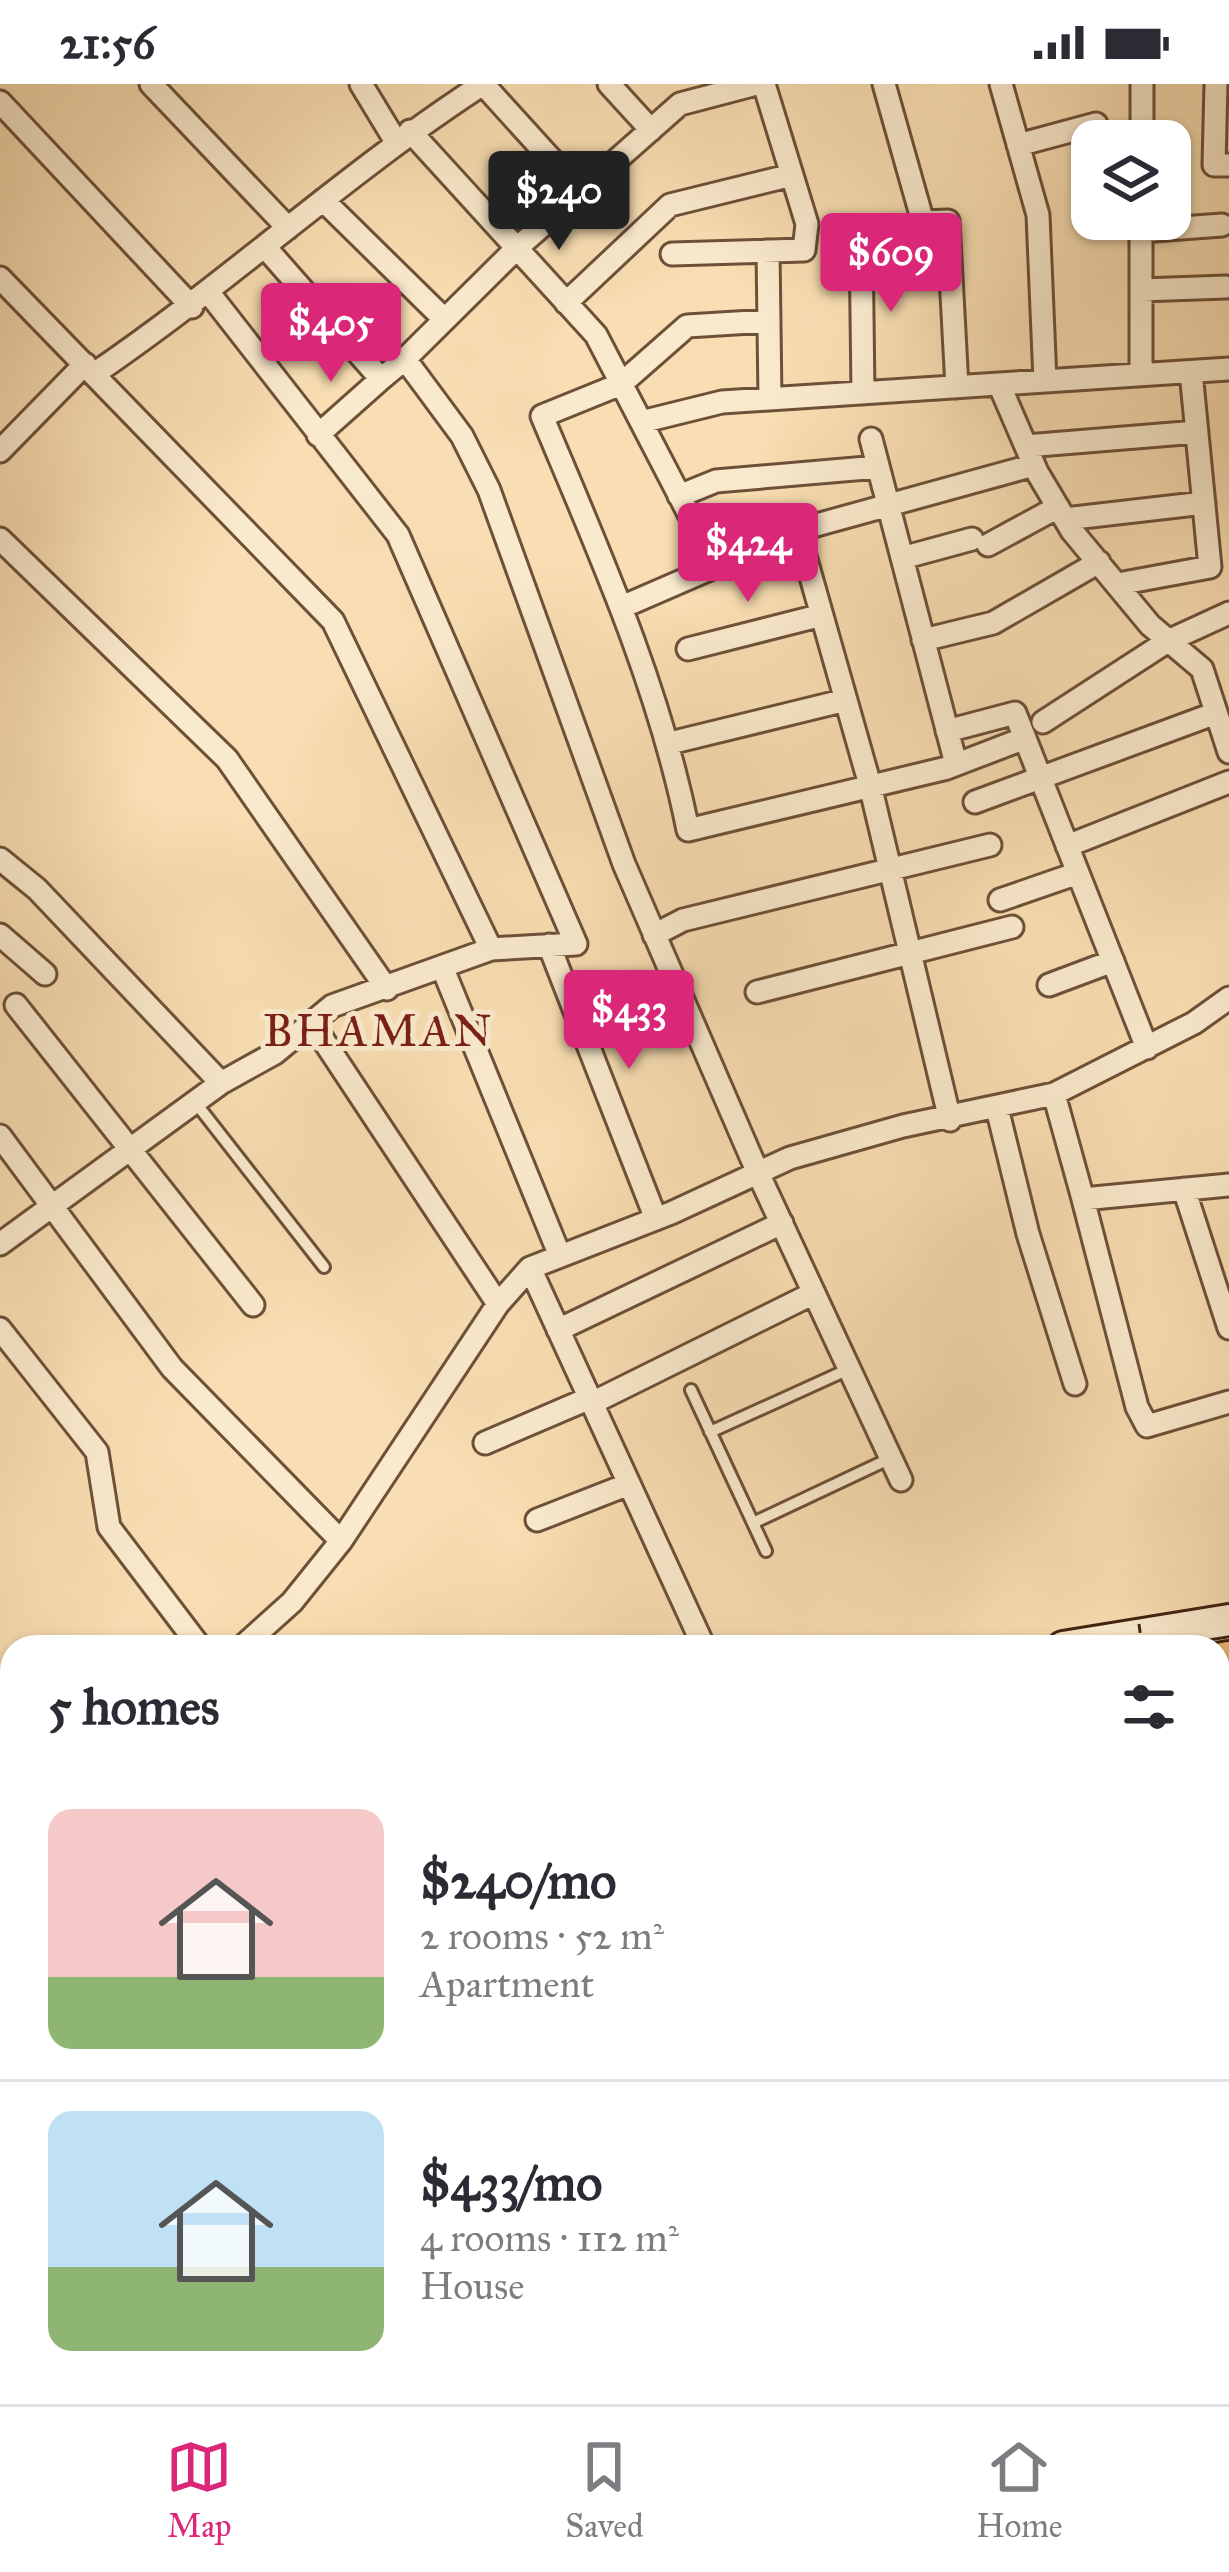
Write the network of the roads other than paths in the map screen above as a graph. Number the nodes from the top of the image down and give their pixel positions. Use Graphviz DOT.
graph roads {
  1 [pos="151,84"];
  2 [pos="361,84"];
  3 [pos="483,84"];
  4 [pos="609,84"];
  5 [pos="760,84"];
  6 [pos="884,84"];
  7 [pos="1001,84"];
  8 [pos="1142,84"];
  9 [pos="1216,84"];
  10 [pos="458,91"];
  11 [pos="0,102"];
  12 [pos="1142,120"];
  13 [pos="651,130"];
  14 [pos="1071,131"];
  15 [pos="403,136"];
  16 [pos="1018,145"];
  17 [pos="1229,164"];
  18 [pos="792,175"];
  19 [pos="580,192"];
  20 [pos="323,200"];
  21 [pos="1191,225"];
  22 [pos="1222,225"];
  23 [pos="288,228"];
  24 [pos="861,237"];
  25 [pos="1141,240"];
  26 [pos="265,247"];
  27 [pos="517,248"];
  28 [pos="768,251"];
  29 [pos="672,254"];
  30 [pos="0,278"];
  31 [pos="1226,286"];
  32 [pos="1141,290"];
  33 [pos="201,300"];
  34 [pos="566,303"];
  35 [pos="442,318"];
  36 [pos="769,321"];
  37 [pos="405,359"];
  38 [pos="89,369"];
  39 [pos="1229,369"];
  40 [pos="1191,372"];
  41 [pos="1142,375"];
  42 [pos="381,379"];
  43 [pos="1045,381"];
  44 [pos="621,384"];
  45 [pos="999,384"];
  46 [pos="957,387"];
  47 [pos="863,393"];
  48 [pos="770,399"];
  49 [pos="640,422"];
  50 [pos="1197,432"];
  51 [pos="318,435"];
  52 [pos="871,440"];
  53 [pos="0,451"];
  54 [pos="1030,456"];
  55 [pos="878,466"];
  56 [pos="679,496"];
  57 [pos="1204,503"];
  58 [pos="889,507"];
  59 [pos="1061,513"];
  60 [pos="798,530"];
  61 [pos="0,539"];
  62 [pos="902,558"];
  63 [pos="1099,562"];
  64 [pos="716,566"];
  65 [pos="1118,584"];
  66 [pos="622,607"];
  67 [pos="1229,613"];
  68 [pos="822,615"];
  69 [pos="923,640"];
  70 [pos="1168,641"];
  71 [pos="688,650"];
  72 [pos="846,700"];
  73 [pos="1216,713"];
  74 [pos="1043,722"];
  75 [pos="947,731"];
  76 [pos="1025,738"];
  77 [pos="670,743"];
  78 [pos="1229,752"];
  79 [pos="956,764"];
  80 [pos="1040,778"];
  81 [pos="1229,782"];
  82 [pos="870,785"];
  83 [pos="975,802"];
  84 [pos="990,845"];
  85 [pos="1067,846"];
  86 [pos="0,859"];
  87 [pos="890,867"];
  88 [pos="1078,873"];
  89 [pos="1000,900"];
  90 [pos="1012,927"];
  91 [pos="0,935"];
  92 [pos="654,935"];
  93 [pos="549,945"];
  94 [pos="491,949"];
  95 [pos="911,953"];
  96 [pos="1113,961"];
  97 [pos="443,969"];
  98 [pos="46,974"];
  99 [pos="1049,985"];
  100 [pos="387,989"];
  101 [pos="758,992"];
  102 [pos="1229,998"];
  103 [pos="16,1005"];
  104 [pos="312,1023"];
  105 [pos="1147,1048"];
  106 [pos="221,1082"];
  107 [pos="1054,1094"];
  108 [pos="195,1102"];
  109 [pos="997,1108"];
  110 [pos="950,1120"];
  111 [pos="0,1136"];
  112 [pos="132,1148"];
  113 [pos="758,1173"];
  114 [pos="1229,1184"];
  115 [pos="1184,1189"];
  116 [pos="1083,1199"];
  117 [pos="53,1207"];
  118 [pos="656,1219"];
  119 [pos="782,1223"];
  120 [pos="0,1244"];
  121 [pos="560,1256"];
  122 [pos="324,1267"];
  123 [pos="530,1268"];
  124 [pos="814,1293"];
  125 [pos="498,1304"];
  126 [pos="253,1305"];
  127 [pos="1229,1328"];
  128 [pos="0,1329"];
  129 [pos="558,1330"];
  130 [pos="849,1369"];
  131 [pos="1076,1384"];
  132 [pos="691,1390"];
  133 [pos="591,1401"];
  134 [pos="1229,1402"];
  135 [pos="710,1432"];
  136 [pos="484,1443"];
  137 [pos="891,1458"];
  138 [pos="902,1480"];
  139 [pos="629,1484"];
  140 [pos="537,1520"];
  141 [pos="753,1523"];
  142 [pos="341,1541"];
  143 [pos="766,1551"];
  144 [pos="1229,1620"];
  145 [pos="191,1635"];
  146 [pos="255,1635"];
  147 [pos="698,1635"];
  148 [pos="1137,1635"];
  1 -- 23 [label="street"];
  2 -- 15 [label="street"];
  3 -- 10 [label="street"];
  3 -- 19 [label="street"];
  4 -- 13 [label="street"];
  5 -- 13 [label="street"];
  5 -- 18 [label="street"];
  6 -- 46 [label="street"];
  7 -- 16 [label="street"];
  8 -- 12 [label="street"];
  9 -- 17 [label="street"];
  10 -- 15 [label="street"];
  11 -- 33 [label="street"];
  13 -- 19 [label="street"];
  14 -- 16 [label="street"];
  15 -- 20 [label="street"];
  15 -- 27 [label="street"];
  16 -- 43 [label="street"];
  18 -- 28 [label="street"];
  18 -- 34 [label="street"];
  19 -- 27 [label="street"];
  20 -- 23 [label="street"];
  20 -- 35 [label="street"];
  21 -- 22 [label="street"];
  23 -- 26 [label="street"];
  24 -- 47 [label="street"];
  25 -- 32 [label="street"];
  26 -- 33 [label="street"];
  26 -- 42 [label="street"];
  27 -- 34 [label="street"];
  27 -- 35 [label="street"];
  28 -- 29 [label="street"];
  28 -- 36 [label="street"];
  30 -- 38 [label="street"];
  31 -- 32 [label="street"];
  32 -- 41 [label="street"];
  33 -- 38 [label="street"];
  33 -- 51 [label="street"];
  34 -- 44 [label="street"];
  35 -- 37 [label="street"];
  36 -- 44 [label="street"];
  36 -- 48 [label="street"];
  37 -- 42 [label="street"];
  37 -- 92 [label="street"];
  38 -- 53 [label="street"];
  38 -- 94 [label="street"];
  39 -- 40 [label="street"];
  40 -- 41 [label="street"];
  40 -- 50 [label="street"];
  41 -- 43 [label="street"];
  42 -- 51 [label="street"];
  43 -- 45 [label="street"];
  44 -- 49 [label="street"];
  44 -- 66 [label="street"];
  45 -- 46 [label="street"];
  45 -- 54 [label="street"];
  46 -- 47 [label="street"];
  47 -- 48 [label="street"];
  48 -- 49 [label="street"];
  49 -- 56 [label="street"];
  50 -- 54 [label="street"];
  50 -- 57 [label="street"];
  51 -- 93 [label="street"];
  52 -- 55 [label="street"];
  54 -- 58 [label="street"];
  54 -- 59 [label="street"];
  55 -- 56 [label="street"];
  55 -- 58 [label="street"];
  56 -- 64 [label="street"];
  57 -- 59 [label="street"];
  57 -- 65 [label="street"];
  58 -- 60 [label="street"];
  58 -- 62 [label="street"];
  59 -- 62 [label="street"];
  59 -- 63 [label="street"];
  60 -- 64 [label="street"];
  60 -- 68 [label="street"];
  61 -- 100 [label="street"];
  62 -- 69 [label="street"];
  63 -- 65 [label="street"];
  63 -- 69 [label="street"];
  64 -- 66 [label="street"];
  65 -- 70 [label="street"];
  66 -- 77 [label="street"];
  67 -- 70 [label="street"];
  68 -- 71 [label="street"];
  68 -- 72 [label="street"];
  69 -- 75 [label="street"];
  70 -- 73 [label="street"];
  70 -- 74 [label="street"];
  72 -- 77 [label="street"];
  72 -- 82 [label="street"];
  73 -- 78 [label="street"];
  73 -- 80 [label="street"];
  75 -- 76 [label="street"];
  75 -- 79 [label="street"];
  76 -- 79 [label="street"];
  76 -- 80 [label="street"];
  77 -- 82 [label="street"];
  79 -- 82 [label="street"];
  80 -- 83 [label="street"];
  80 -- 85 [label="street"];
  81 -- 85 [label="street"];
  82 -- 87 [label="street"];
  84 -- 87 [label="street"];
  85 -- 88 [label="street"];
  86 -- 106 [label="street"];
  87 -- 92 [label="street"];
  87 -- 95 [label="street"];
  88 -- 89 [label="street"];
  88 -- 96 [label="street"];
  90 -- 95 [label="street"];
  91 -- 98 [label="street"];
  92 -- 113 [label="street"];
  93 -- 94 [label="street"];
  93 -- 118 [label="street"];
  94 -- 97 [label="street"];
  95 -- 101 [label="street"];
  95 -- 110 [label="street"];
  96 -- 99 [label="street"];
  96 -- 105 [label="street"];
  97 -- 100 [label="street"];
  97 -- 121 [label="street"];
  100 -- 104 [label="street"];
  102 -- 105 [label="street"];
  103 -- 112 [label="street"];
  104 -- 106 [label="street"];
  104 -- 125 [label="street"];
  105 -- 107 [label="street"];
  106 -- 108 [label="street"];
  107 -- 109 [label="street"];
  107 -- 116 [label="street"];
  108 -- 112 [label="street"];
  108 -- 122 [label="lane"];
  109 -- 110 [label="street"];
  109 -- 131 [label="street"];
  110 -- 113 [label="street"];
  111 -- 117 [label="street"];
  112 -- 117 [label="street"];
  112 -- 126 [label="street"];
  113 -- 118 [label="street"];
  113 -- 119 [label="street"];
  114 -- 115 [label="street"];
  115 -- 116 [label="street"];
  115 -- 127 [label="street"];
  116 -- 134 [label="street"];
  117 -- 120 [label="street"];
  117 -- 142 [label="street"];
  118 -- 121 [label="street"];
  119 -- 124 [label="street"];
  119 -- 129 [label="street"];
  121 -- 123 [label="street"];
  123 -- 125 [label="street"];
  123 -- 129 [label="street"];
  124 -- 130 [label="street"];
  124 -- 133 [label="street"];
  125 -- 142 [label="street"];
  128 -- 145 [label="street"];
  129 -- 133 [label="street"];
  130 -- 135 [label="lane"];
  130 -- 137 [label="street"];
  132 -- 135 [label="lane"];
  133 -- 136 [label="street"];
  133 -- 139 [label="street"];
  135 -- 141 [label="lane"];
  137 -- 138 [label="street"];
  137 -- 141 [label="lane"];
  139 -- 140 [label="street"];
  139 -- 147 [label="street"];
  141 -- 143 [label="lane"];
  142 -- 146 [label="street"];
  144 -- 148 [label="main road"];
}
